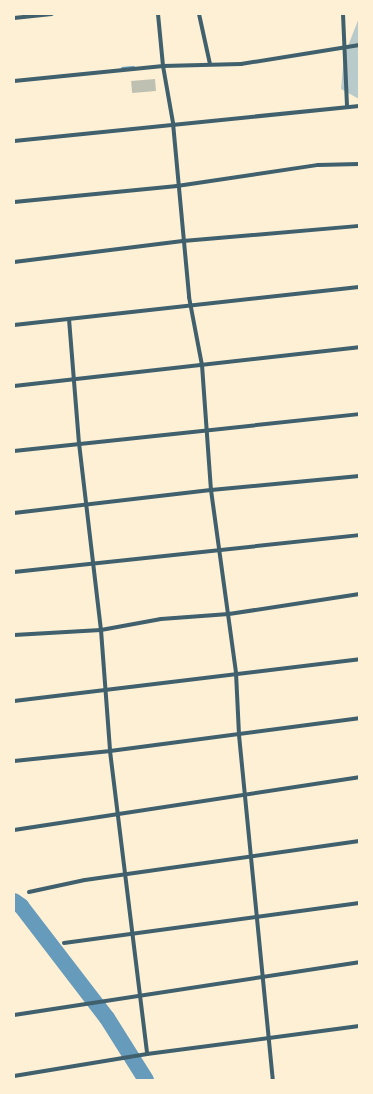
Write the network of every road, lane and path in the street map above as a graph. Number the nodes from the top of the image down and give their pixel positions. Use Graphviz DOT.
graph roads {
  1 [pos="52,14"];
  2 [pos="158,14"];
  3 [pos="199,14"];
  4 [pos="343,14"];
  5 [pos="14,18"];
  6 [pos="359,45"];
  7 [pos="344,47"];
  8 [pos="210,64"];
  9 [pos="163,66"];
  10 [pos="14,81"];
  11 [pos="347,106"];
  12 [pos="359,106"];
  13 [pos="173,124"];
  14 [pos="14,141"];
  15 [pos="359,164"];
  16 [pos="177,186"];
  17 [pos="14,202"];
  18 [pos="359,226"];
  19 [pos="183,241"];
  20 [pos="14,262"];
  21 [pos="359,287"];
  22 [pos="191,305"];
  23 [pos="69,319"];
  24 [pos="14,325"];
  25 [pos="359,347"];
  26 [pos="202,365"];
  27 [pos="75,381"];
  28 [pos="14,386"];
  29 [pos="359,414"];
  30 [pos="206,431"];
  31 [pos="79,443"];
  32 [pos="14,451"];
  33 [pos="359,476"];
  34 [pos="211,490"];
  35 [pos="88,506"];
  36 [pos="14,513"];
  37 [pos="359,535"];
  38 [pos="220,550"];
  39 [pos="93,562"];
  40 [pos="14,572"];
  41 [pos="359,594"];
  42 [pos="229,614"];
  43 [pos="101,630"];
  44 [pos="14,635"];
  45 [pos="359,659"];
  46 [pos="236,673"];
  47 [pos="104,688"];
  48 [pos="14,701"];
  49 [pos="359,718"];
  50 [pos="239,735"];
  51 [pos="110,751"];
  52 [pos="14,761"];
  53 [pos="359,777"];
  54 [pos="246,794"];
  55 [pos="118,812"];
  56 [pos="14,830"];
  57 [pos="359,841"];
  58 [pos="252,856"];
  59 [pos="124,875"];
  60 [pos="29,892"];
  61 [pos="359,903"];
  62 [pos="258,917"];
  63 [pos="132,935"];
  64 [pos="64,943"];
  65 [pos="359,962"];
  66 [pos="263,976"];
  67 [pos="139,995"];
  68 [pos="14,1015"];
  69 [pos="359,1026"];
  70 [pos="269,1038"];
  71 [pos="147,1054"];
  72 [pos="14,1076"];
  73 [pos="273,1080"];
  1 -- 5 [label="street"];
  2 -- 9 [label="street"];
  3 -- 8 [label="street"];
  4 -- 7 [label="street"];
  6 -- 7 [label="street"];
  7 -- 8 [label="street"];
  7 -- 11 [label="street"];
  8 -- 9 [label="street"];
  9 -- 10 [label="street"];
  9 -- 13 [label="street"];
  11 -- 12 [label="street"];
  11 -- 13 [label="street"];
  13 -- 14 [label="street"];
  13 -- 16 [label="street"];
  15 -- 16 [label="street"];
  16 -- 17 [label="street"];
  16 -- 19 [label="street"];
  18 -- 19 [label="street"];
  19 -- 20 [label="street"];
  19 -- 22 [label="street"];
  21 -- 22 [label="street"];
  22 -- 23 [label="street"];
  22 -- 26 [label="street"];
  23 -- 24 [label="street"];
  23 -- 27 [label="street"];
  25 -- 26 [label="street"];
  26 -- 27 [label="street"];
  26 -- 30 [label="street"];
  27 -- 28 [label="street"];
  27 -- 31 [label="street"];
  29 -- 30 [label="street"];
  30 -- 31 [label="street"];
  30 -- 34 [label="street"];
  31 -- 32 [label="street"];
  31 -- 35 [label="street"];
  33 -- 34 [label="street"];
  34 -- 35 [label="street"];
  34 -- 38 [label="street"];
  35 -- 36 [label="street"];
  35 -- 39 [label="street"];
  37 -- 38 [label="street"];
  38 -- 39 [label="street"];
  38 -- 42 [label="street"];
  39 -- 40 [label="street"];
  39 -- 43 [label="street"];
  41 -- 42 [label="street"];
  42 -- 43 [label="street"];
  42 -- 46 [label="street"];
  43 -- 44 [label="street"];
  43 -- 47 [label="street"];
  45 -- 46 [label="street"];
  46 -- 47 [label="street"];
  46 -- 50 [label="street"];
  47 -- 48 [label="street"];
  47 -- 51 [label="street"];
  49 -- 50 [label="street"];
  50 -- 51 [label="street"];
  50 -- 54 [label="street"];
  51 -- 52 [label="street"];
  51 -- 55 [label="street"];
  53 -- 54 [label="street"];
  54 -- 55 [label="street"];
  54 -- 58 [label="street"];
  55 -- 56 [label="street"];
  55 -- 59 [label="street"];
  57 -- 58 [label="street"];
  58 -- 59 [label="street"];
  58 -- 62 [label="street"];
  59 -- 60 [label="street"];
  59 -- 63 [label="street"];
  61 -- 62 [label="street"];
  62 -- 63 [label="street"];
  62 -- 66 [label="street"];
  63 -- 64 [label="street"];
  63 -- 67 [label="street"];
  65 -- 66 [label="street"];
  66 -- 67 [label="street"];
  66 -- 70 [label="street"];
  67 -- 68 [label="street"];
  67 -- 71 [label="street"];
  69 -- 70 [label="street"];
  70 -- 71 [label="street"];
  70 -- 73 [label="street"];
  71 -- 72 [label="street"];
}
